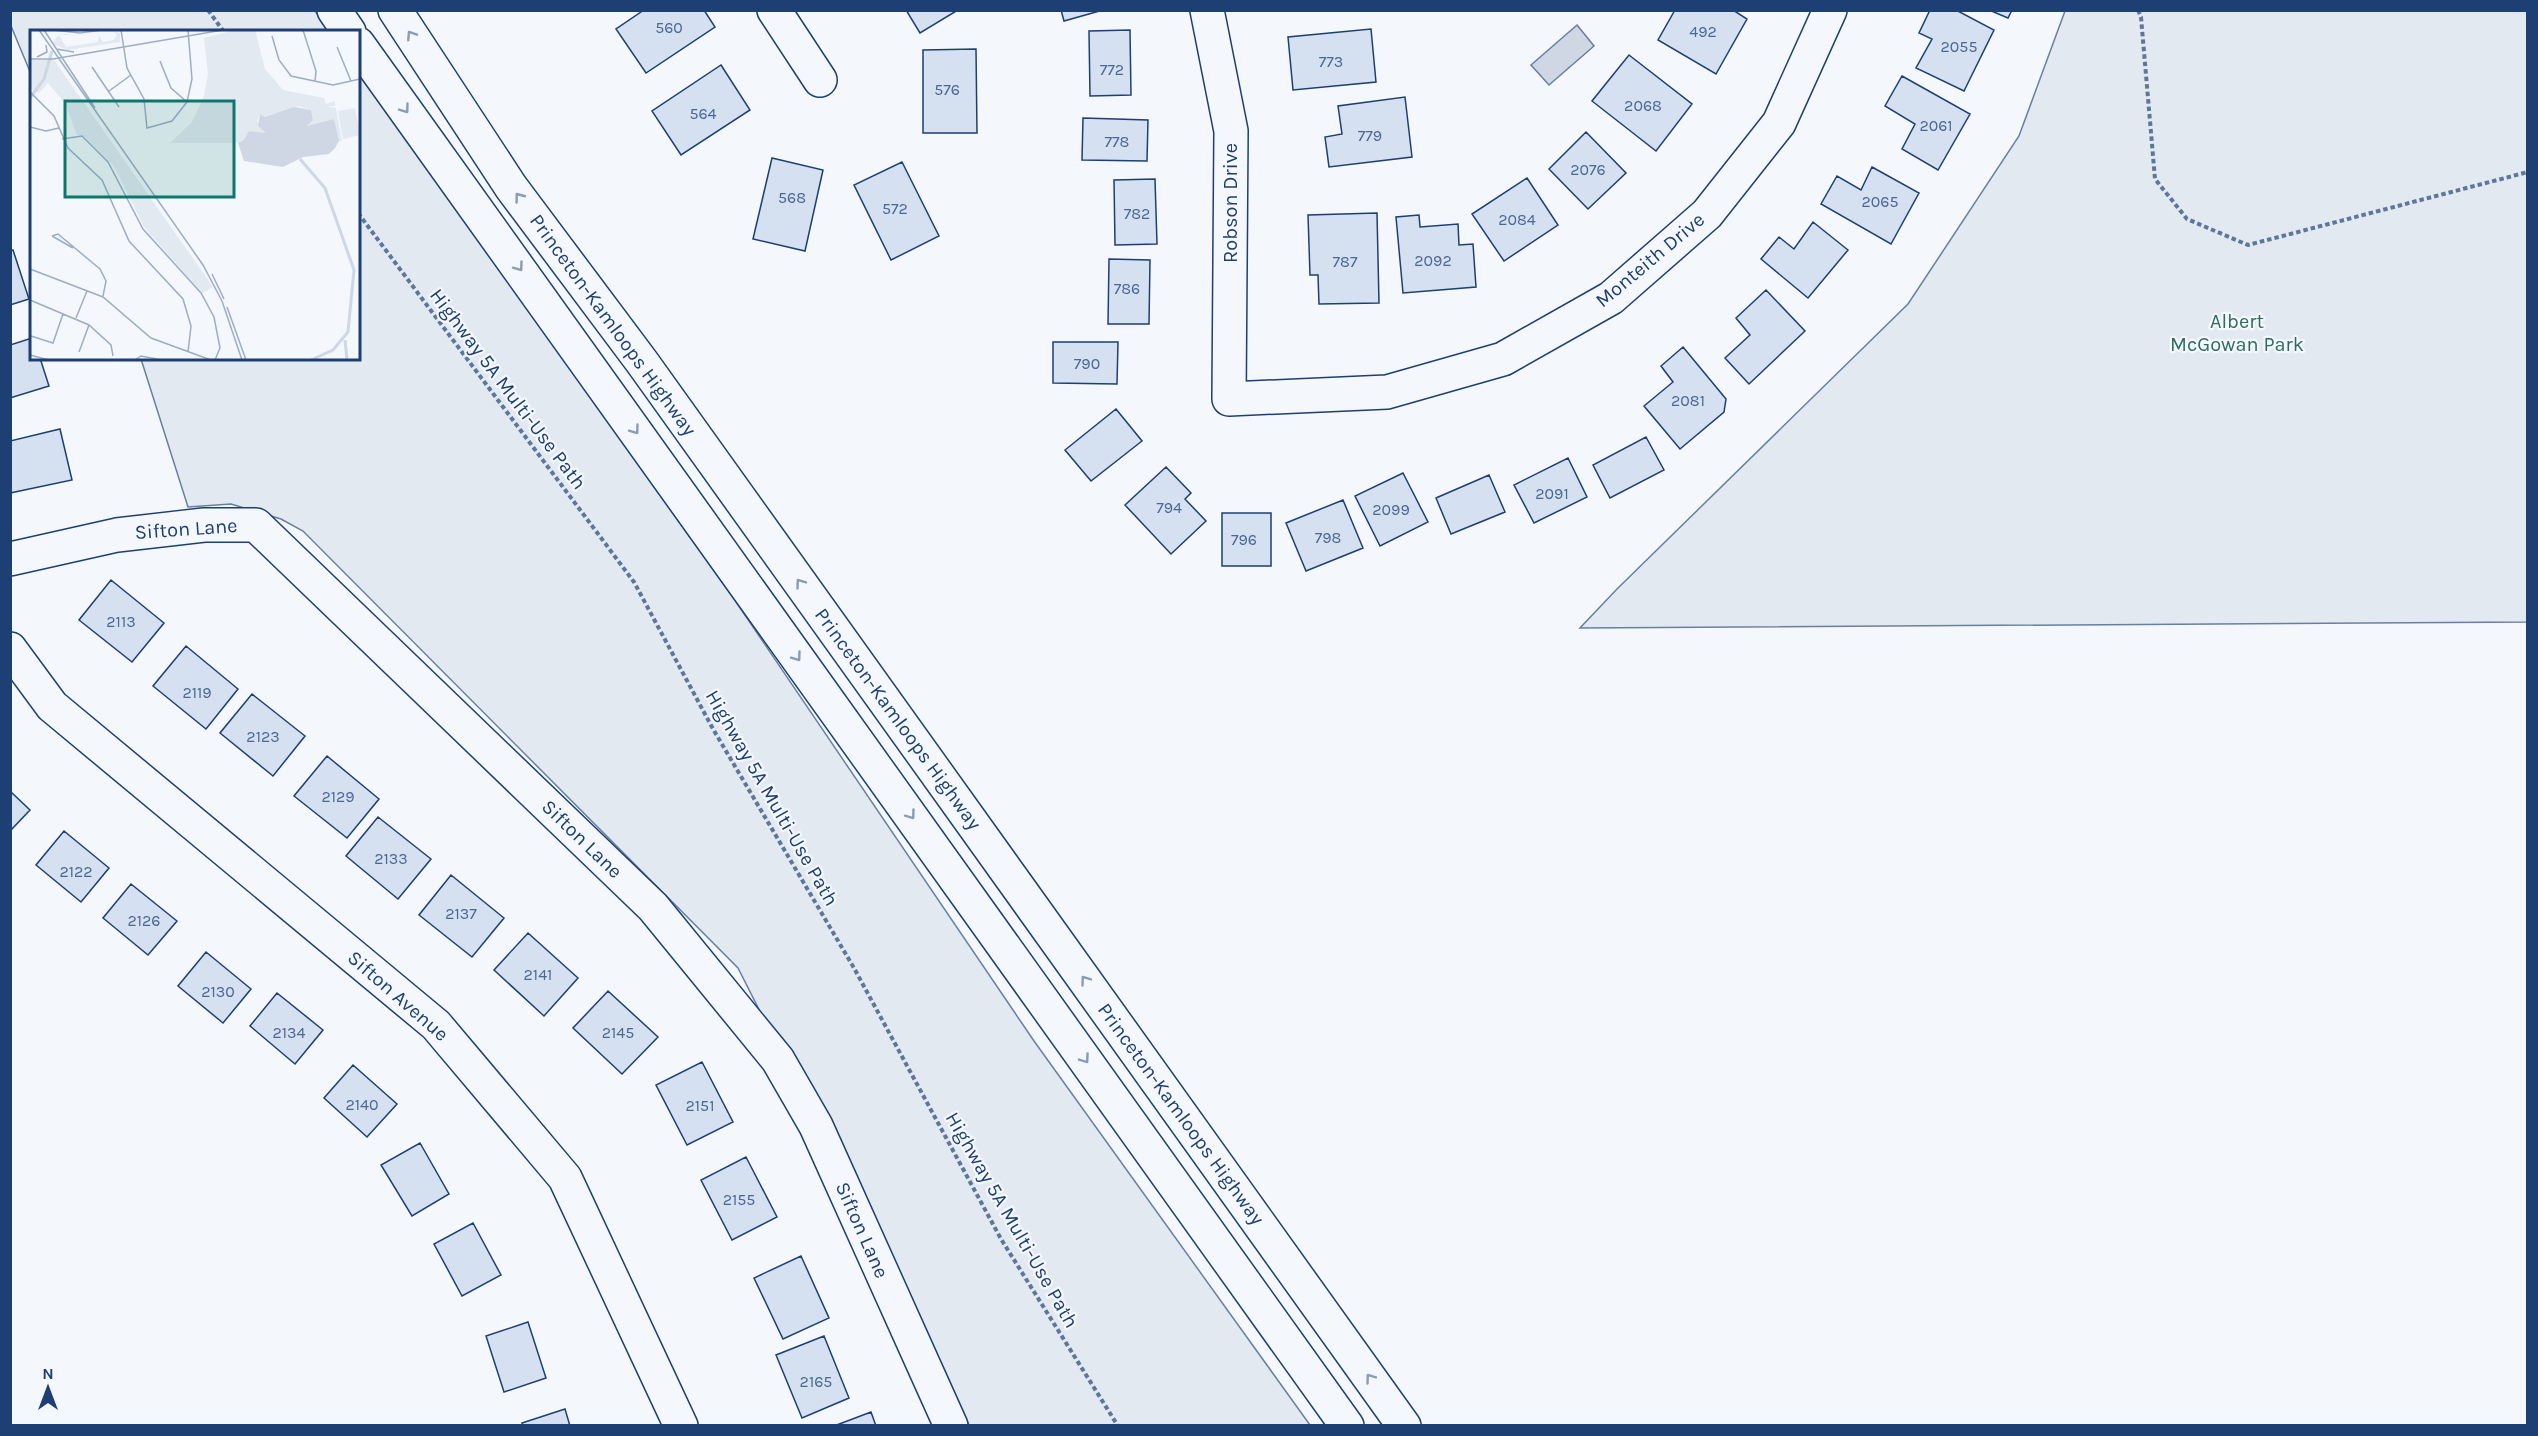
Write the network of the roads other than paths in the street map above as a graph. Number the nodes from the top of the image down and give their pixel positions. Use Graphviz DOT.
graph roads {
  1 [pos="334,10"];
  2 [pos="395,10"];
  3 [pos="774,10"];
  4 [pos="1207,10"];
  5 [pos="1830,10"];
  6 [pos="349,30"];
  7 [pos="360,47"];
  8 [pos="820,80"];
  9 [pos="1229,399"];
  10 [pos="10,559"];
  11 [pos="10,649"];
  12 [pos="681,1425"];
  13 [pos="951,1425"];
  14 [pos="1347,1425"];
  15 [pos="1404,1425"];
  1 -- 6 [label="street"];
  15 -- 2 [label="street, Princeton-Kamloops Highway, one-way"];
  3 -- 8 [label="street"];
  4 -- 9 [label="street, Robson Drive"];
  5 -- 9 [label="street, Monteith Drive"];
  7 -- 14 [label="street, one-way"];
  10 -- 13 [label="street, Sifton Lane"];
  11 -- 12 [label="street, Sifton Avenue"];
}
